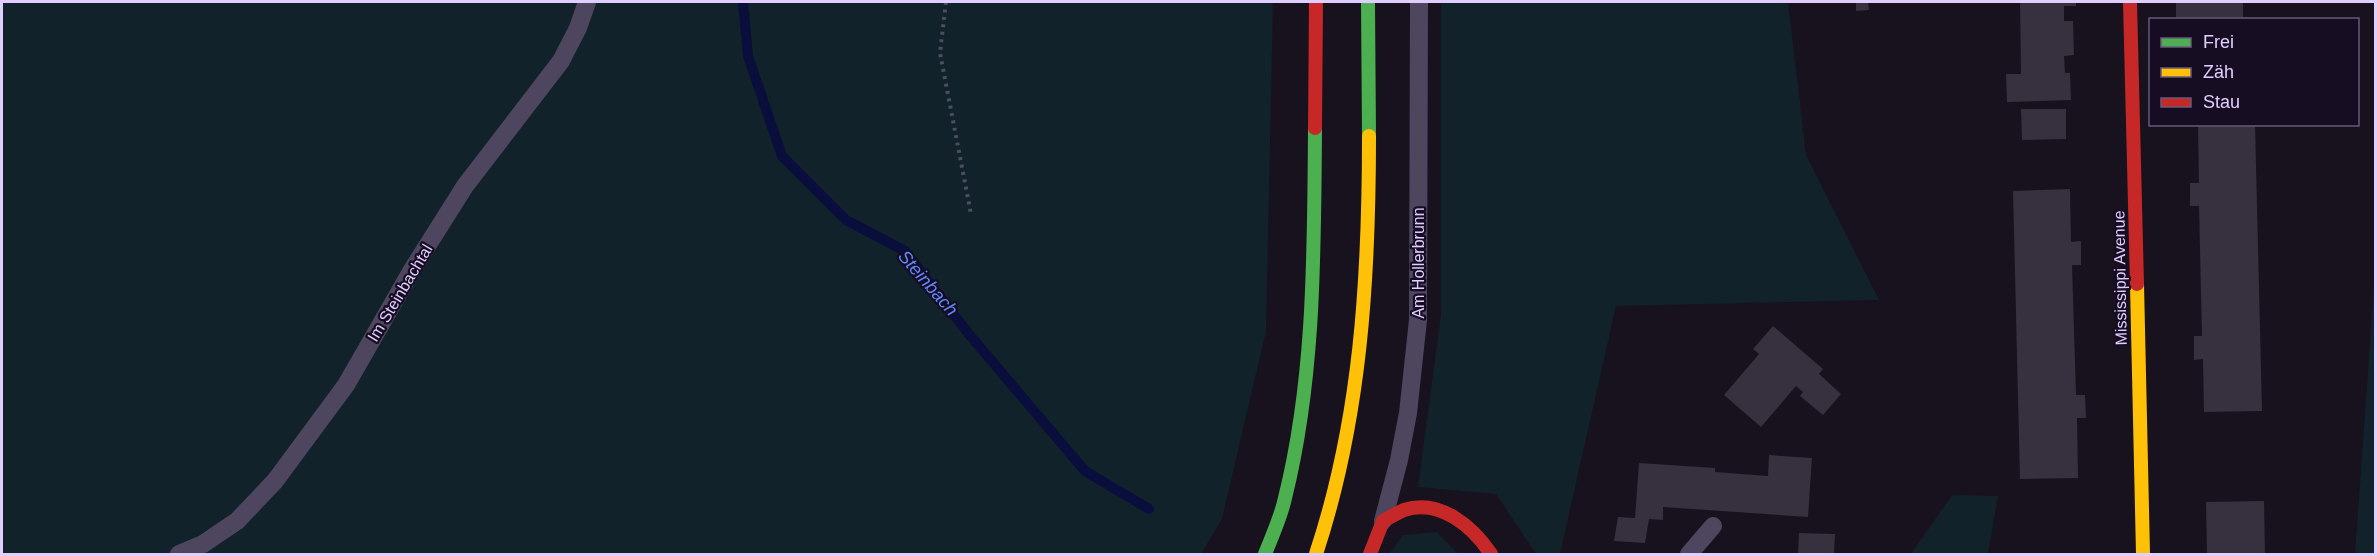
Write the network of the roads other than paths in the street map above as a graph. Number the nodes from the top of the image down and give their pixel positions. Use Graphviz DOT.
graph roads {
  1 [pos="587,2"];
  2 [pos="1316,2"];
  3 [pos="1368,2"];
  4 [pos="1419,2"];
  5 [pos="2130,2"];
  6 [pos="1383,521"];
  7 [pos="1713,526"];
  8 [pos="179,555"];
  9 [pos="1265,555"];
  10 [pos="1316,555"];
  11 [pos="1370,555"];
  12 [pos="1491,555"];
  13 [pos="1689,555"];
  14 [pos="2144,555"];
  1 -- 8 [label="lane, Im Steinbachtal"];
  2 -- 9 [label="main road"];
  3 -- 10 [label="main road"];
  4 -- 6 [label="lane, Am Hollerbrunn"];
  5 -- 14 [label="main road, Mississippi Avenue"];
  6 -- 11 [label="main road"];
  6 -- 12 [label="main road"];
  7 -- 13 [label="lane"];
}
